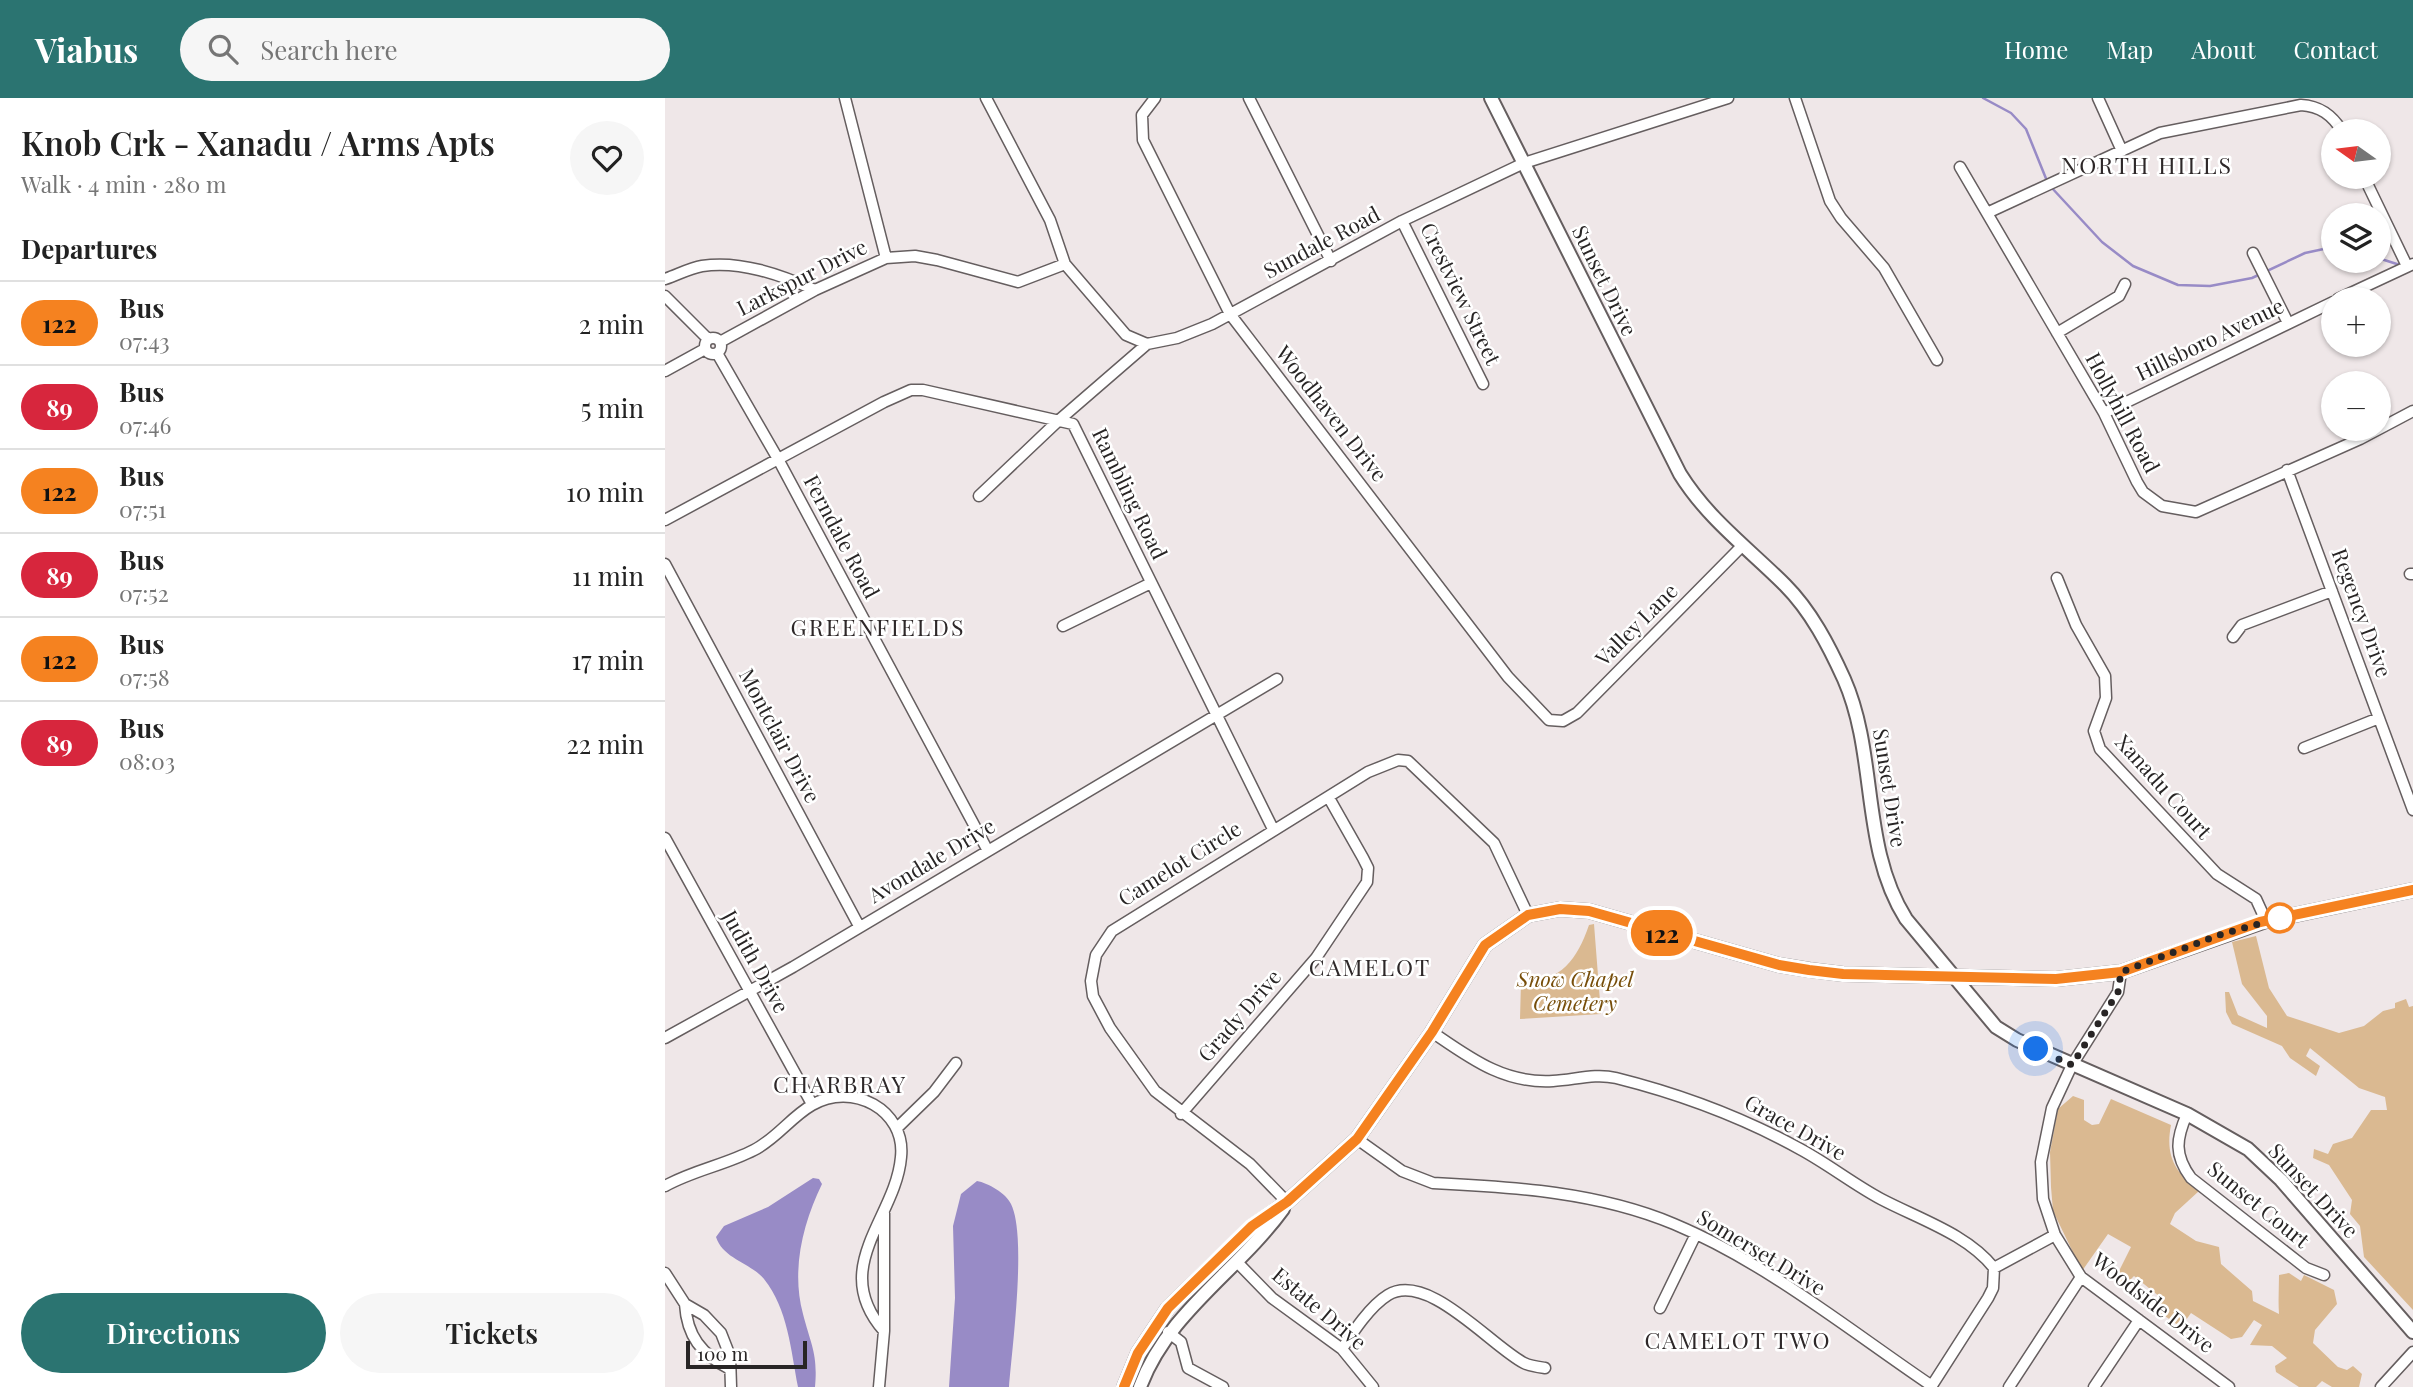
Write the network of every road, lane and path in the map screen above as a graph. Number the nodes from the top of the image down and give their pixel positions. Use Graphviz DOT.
graph roads {
  1 [pos="845,98"];
  2 [pos="986,98"];
  3 [pos="1155,98"];
  4 [pos="1249,98"];
  5 [pos="1491,98"];
  6 [pos="1728,98"];
  7 [pos="1795,98"];
  8 [pos="2098,98"];
  9 [pos="2331,119"];
  10 [pos="2122,151"];
  11 [pos="1524,163"];
  12 [pos="1961,167"];
  13 [pos="2370,189"];
  14 [pos="1987,213"];
  15 [pos="1402,221"];
  16 [pos="2253,253"];
  17 [pos="886,258"];
  18 [pos="1331,261"];
  19 [pos="1065,264"];
  20 [pos="2410,265"];
  21 [pos="665,279"];
  22 [pos="2125,284"];
  23 [pos="2363,287"];
  24 [pos="815,290"];
  25 [pos="665,296"];
  26 [pos="2321,308"];
  27 [pos="1230,314"];
  28 [pos="2288,323"];
  29 [pos="2057,333"];
  30 [pos="720,342"];
  31 [pos="707,344"];
  32 [pos="1147,344"];
  33 [pos="717,353"];
  34 [pos="1937,360"];
  35 [pos="665,371"];
  36 [pos="1483,384"];
  37 [pos="2413,411"];
  38 [pos="2104,413"];
  39 [pos="1058,421"];
  40 [pos="778,459"];
  41 [pos="2287,470"];
  42 [pos="979,496"];
  43 [pos="665,520"];
  44 [pos="1741,547"];
  45 [pos="665,564"];
  46 [pos="2057,578"];
  47 [pos="1151,583"];
  48 [pos="2332,590"];
  49 [pos="1063,625"];
  50 [pos="2233,638"];
  51 [pos="1277,678"];
  52 [pos="1216,714"];
  53 [pos="2379,718"];
  54 [pos="1556,723"];
  55 [pos="2304,748"];
  56 [pos="1329,798"];
  57 [pos="2413,810"];
  58 [pos="1273,829"];
  59 [pos="665,838"];
  60 [pos="988,851"];
  61 [pos="2413,890"];
  62 [pos="1528,915"];
  63 [pos="2266,921"];
  64 [pos="859,926"];
  65 [pos="2121,972"];
  66 [pos="1950,975"];
  67 [pos="748,990"];
  68 [pos="1432,1032"];
  69 [pos="665,1038"];
  70 [pos="957,1063"];
  71 [pos="2072,1065"];
  72 [pos="812,1104"];
  73 [pos="1181,1114"];
  74 [pos="2187,1114"];
  75 [pos="897,1128"];
  76 [pos="1357,1139"];
  77 [pos="665,1186"];
  78 [pos="1287,1202"];
  79 [pos="884,1206"];
  80 [pos="1252,1226"];
  81 [pos="2055,1235"];
  82 [pos="1695,1236"];
  83 [pos="1237,1262"];
  84 [pos="1209,1267"];
  85 [pos="1994,1268"];
  86 [pos="665,1273"];
  87 [pos="2324,1275"];
  88 [pos="2081,1277"];
  89 [pos="685,1304"];
  90 [pos="1660,1308"];
  91 [pos="2139,1320"];
  92 [pos="1156,1324"];
  93 [pos="884,1331"];
  94 [pos="1168,1332"];
  95 [pos="2413,1332"];
  96 [pos="1342,1349"];
  97 [pos="2413,1352"];
  98 [pos="1545,1368"];
  99 [pos="730,1369"];
  100 [pos="731,1387"];
  101 [pos="879,1387"];
  102 [pos="1124,1387"];
  103 [pos="1140,1387"];
  104 [pos="1223,1387"];
  105 [pos="1373,1387"];
  106 [pos="1931,1387"];
  107 [pos="2009,1387"];
  108 [pos="2094,1387"];
  109 [pos="2229,1387"];
  110 [pos="2381,1387"];
  1 -- 17 [label="street"];
  2 -- 19 [label="street"];
  3 -- 27 [label="street, Woodhaven Drive"];
  4 -- 18 [label="street"];
  5 -- 11 [label="main road, Sunset Drive"];
  6 -- 11 [label="street, Sundale Road"];
  7 -- 34 [label="street"];
  8 -- 10 [label="street"];
  9 -- 10 [label="street"];
  10 -- 14 [label="street"];
  11 -- 15 [label="street, Sundale Road"];
  11 -- 44 [label="main road, Sunset Drive"];
  12 -- 14 [label="street, Hollyhill Road"];
  13 -- 20 [label="street"];
  14 -- 29 [label="street, Hollyhill Road"];
  15 -- 18 [label="street, Sundale Road"];
  15 -- 36 [label="street, Crestview Street"];
  16 -- 28 [label="street"];
  17 -- 19 [label="street, Larkspur Drive"];
  17 -- 24 [label="street, Larkspur Drive"];
  18 -- 27 [label="street, Sundale Road"];
  19 -- 32 [label="street"];
  20 -- 23 [label="street"];
  21 -- 24 [label="street"];
  22 -- 29 [label="street"];
  24 -- 30 [label="street, Larkspur Drive"];
  25 -- 31 [label="street"];
  26 -- 28 [label="street, Hillsboro Avenue"];
  27 -- 32 [label="street, Sundale Road"];
  27 -- 54 [label="street, Woodhaven Drive"];
  28 -- 38 [label="street, Hillsboro Avenue"];
  29 -- 38 [label="street, Hollyhill Road"];
  30 -- 31 [label="street"];
  30 -- 33 [label="street"];
  31 -- 33 [label="street"];
  31 -- 35 [label="street"];
  32 -- 39 [label="street, Sundale Road"];
  33 -- 40 [label="street, Ferndale Road"];
  37 -- 41 [label="street, Hollyhill Road"];
  38 -- 41 [label="street, Hollyhill Road"];
  39 -- 40 [label="street, Rambling Road"];
  39 -- 42 [label="street, Sundale Road"];
  39 -- 47 [label="street, Rambling Road"];
  40 -- 43 [label="street, Rambling Road"];
  40 -- 60 [label="street, Ferndale Road"];
  41 -- 48 [label="street, Regency Drive"];
  44 -- 54 [label="street, Valley Lane"];
  44 -- 66 [label="main road, Sunset Drive"];
  45 -- 64 [label="street, Montclair Drive"];
  46 -- 63 [label="street, Xanadu Court"];
  47 -- 49 [label="street"];
  47 -- 52 [label="street, Rambling Road"];
  48 -- 50 [label="street"];
  48 -- 53 [label="street, Regency Drive"];
  51 -- 52 [label="street, Avondale Drive"];
  52 -- 58 [label="street, Rambling Road"];
  52 -- 60 [label="street, Avondale Drive"];
  53 -- 55 [label="street"];
  53 -- 57 [label="street, Regency Drive"];
  56 -- 58 [label="street, Camelot Circle"];
  56 -- 62 [label="street, Camelot Circle"];
  56 -- 73 [label="street, Grady Drive"];
  58 -- 73 [label="street, Camelot Circle"];
  59 -- 67 [label="street, Judith Drive"];
  60 -- 64 [label="street, Avondale Drive"];
  61 -- 63 [label="main road"];
  62 -- 66 [label="main road"];
  62 -- 68 [label="main road"];
  63 -- 65 [label="main road"];
  64 -- 67 [label="street, Avondale Drive"];
  65 -- 66 [label="main road"];
  65 -- 71 [label="street, Woodside Drive"];
  66 -- 71 [label="main road, Sunset Drive"];
  67 -- 69 [label="street, Avondale Drive"];
  67 -- 72 [label="street, Judith Drive"];
  68 -- 76 [label="main road"];
  68 -- 85 [label="street, Grace Drive"];
  70 -- 75 [label="street"];
  71 -- 74 [label="main road, Sunset Drive"];
  71 -- 81 [label="street, Woodside Drive"];
  72 -- 75 [label="street"];
  72 -- 77 [label="street"];
  73 -- 78 [label="street, Camelot Circle"];
  74 -- 87 [label="street, Sunset Court"];
  74 -- 95 [label="main road, Sunset Drive"];
  75 -- 79 [label="street"];
  76 -- 78 [label="main road"];
  76 -- 82 [label="street, Somerset Drive"];
  78 -- 80 [label="main road"];
  78 -- 83 [label="main road"];
  79 -- 93 [label="street"];
  79 -- 93 [label="street"];
  80 -- 83 [label="main road"];
  80 -- 84 [label="main road"];
  81 -- 85 [label="street"];
  81 -- 88 [label="street, Woodside Drive"];
  82 -- 90 [label="street"];
  82 -- 106 [label="street, Somerset Drive"];
  83 -- 84 [label="main road"];
  83 -- 94 [label="main road"];
  83 -- 96 [label="street, Estate Drive"];
  84 -- 92 [label="main road"];
  85 -- 106 [label="street"];
  86 -- 89 [label="street"];
  88 -- 91 [label="street, Woodside Drive"];
  88 -- 107 [label="street"];
  89 -- 99 [label="street"];
  89 -- 99 [label="street"];
  91 -- 108 [label="street"];
  91 -- 109 [label="street, Woodside Drive"];
  92 -- 94 [label="main road"];
  92 -- 102 [label="main road"];
  93 -- 101 [label="street"];
  94 -- 103 [label="main road"];
  94 -- 104 [label="street"];
  96 -- 98 [label="street"];
  96 -- 105 [label="street, Estate Drive"];
  97 -- 110 [label="street"];
  99 -- 100 [label="street"];
}
